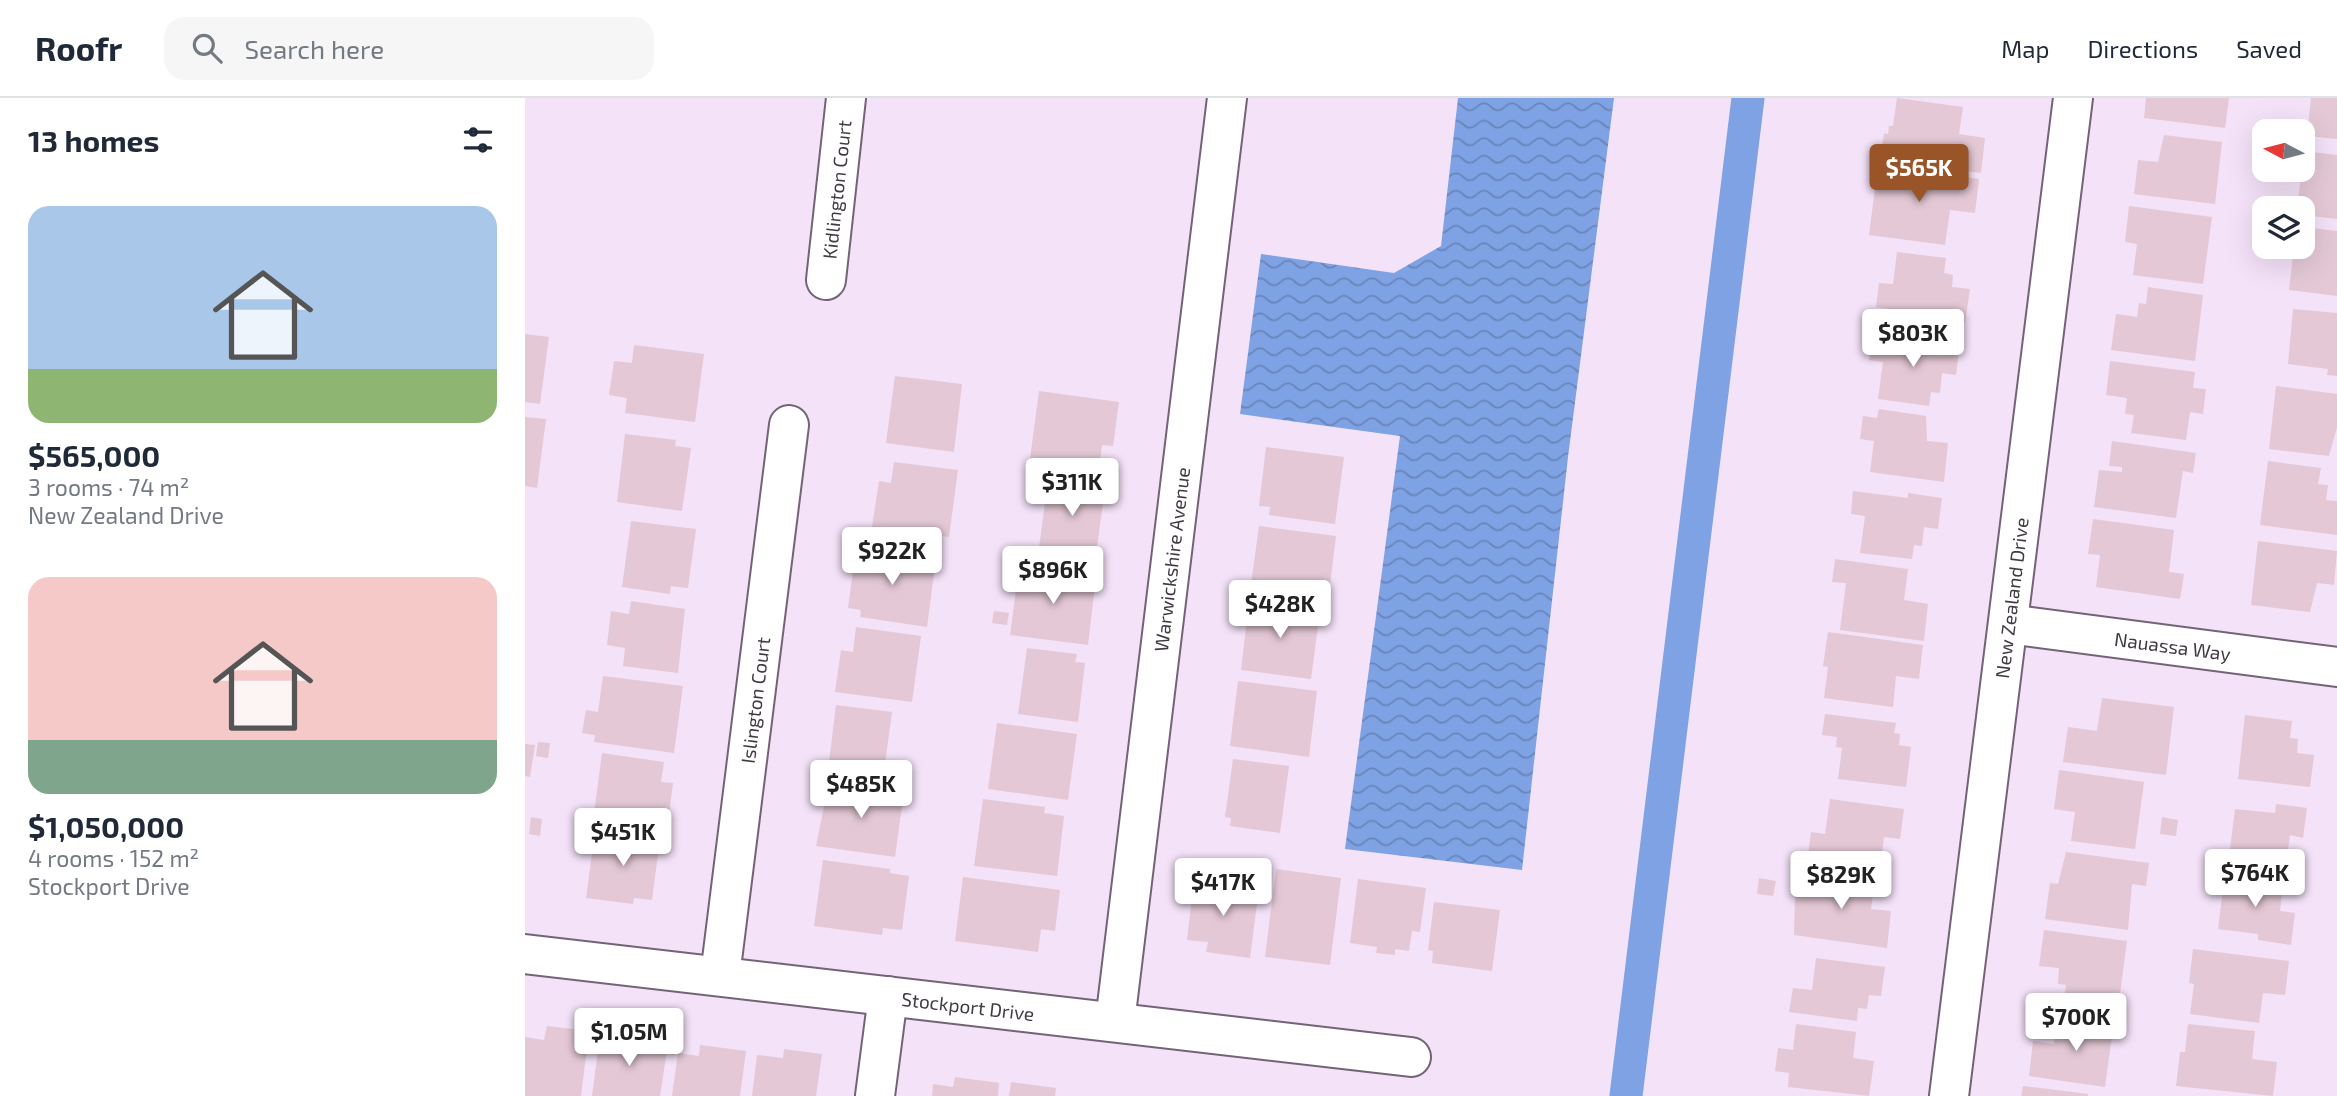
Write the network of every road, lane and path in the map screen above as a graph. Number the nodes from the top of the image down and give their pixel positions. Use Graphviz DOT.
graph roads {
  1 [pos="846,98"];
  2 [pos="1227,98"];
  3 [pos="2073,98"];
  4 [pos="826,280"];
  5 [pos="789,425"];
  6 [pos="2008,624"];
  7 [pos="2337,667"];
  8 [pos="525,954"];
  9 [pos="720,976"];
  10 [pos="888,996"];
  11 [pos="1115,1023"];
  12 [pos="1411,1057"];
  13 [pos="875,1096"];
  14 [pos="1949,1096"];
  1 -- 4 [label="street, Kidlington Court"];
  2 -- 11 [label="street, Warwickshire Avenue"];
  3 -- 6 [label="street, New Zealand Drive"];
  5 -- 9 [label="street, Islington Court"];
  6 -- 7 [label="street, Nauassa Way"];
  6 -- 14 [label="street, New Zealand Drive"];
  8 -- 9 [label="street, Stockport Drive"];
  9 -- 10 [label="street, Stockport Drive"];
  10 -- 11 [label="street, Stockport Drive"];
  10 -- 13 [label="street"];
  11 -- 12 [label="street, Stockport Drive"];
}
